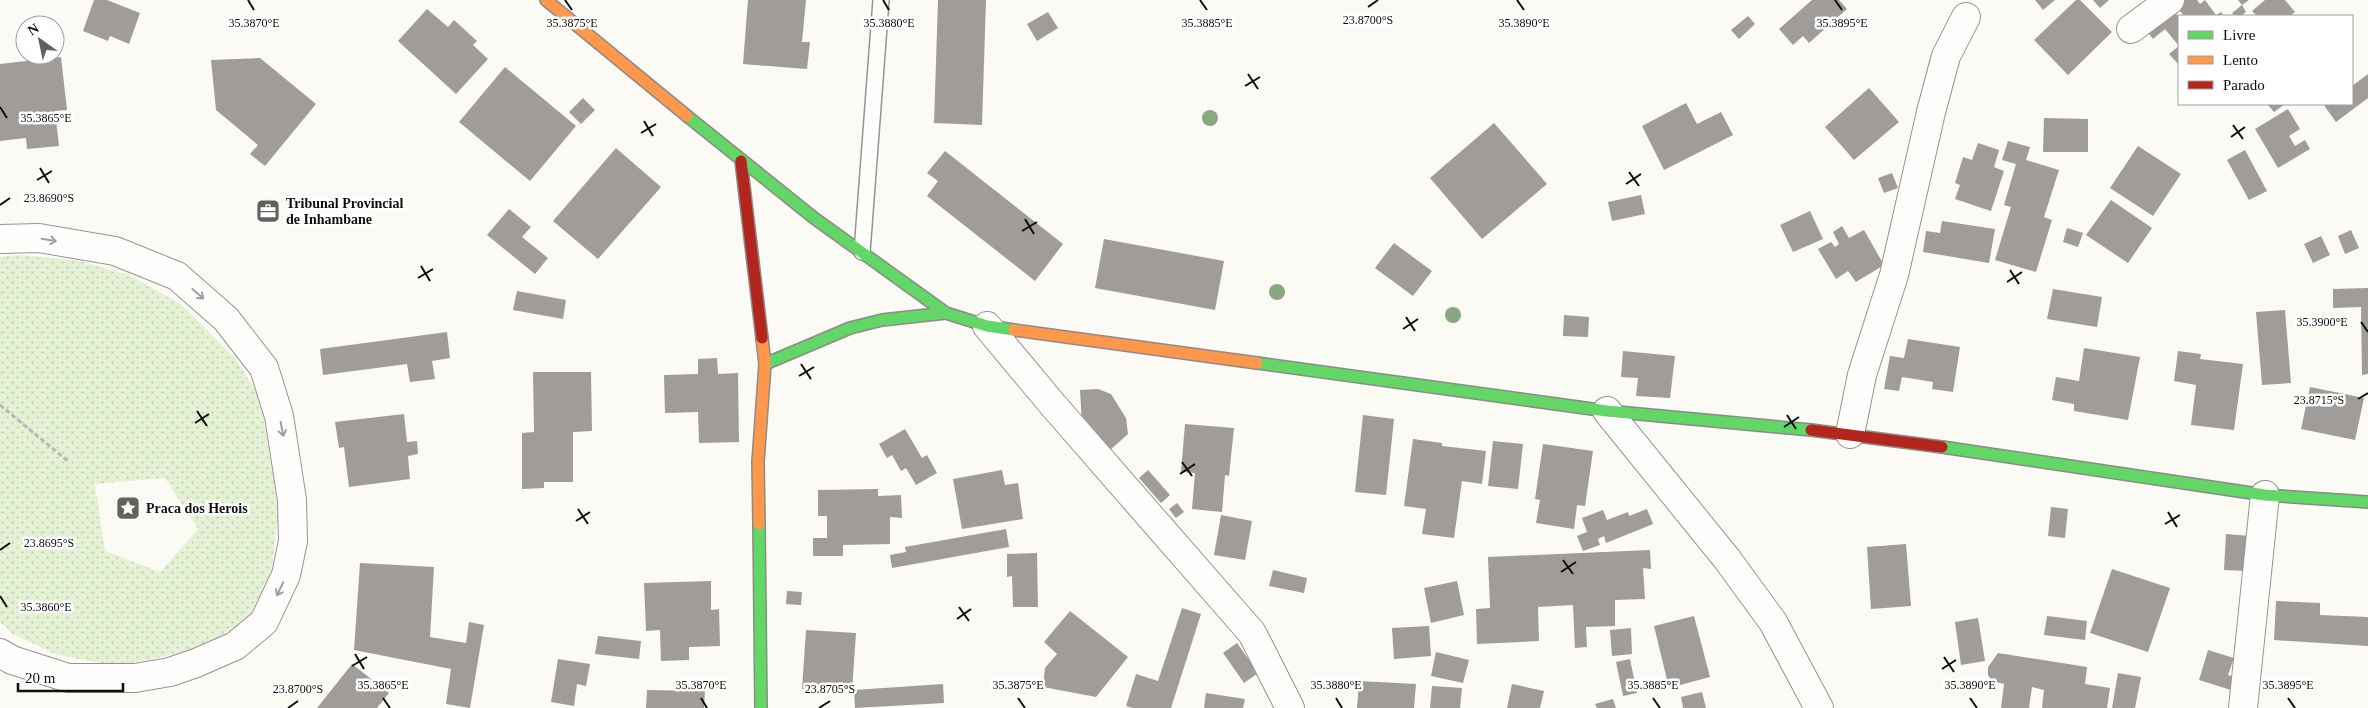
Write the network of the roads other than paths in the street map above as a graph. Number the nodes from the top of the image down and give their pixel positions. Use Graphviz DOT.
graph roads {
  1 [pos="546,0"];
  2 [pos="881,0"];
  3 [pos="2170,0"];
  4 [pos="1966,17"];
  5 [pos="2131,29"];
  6 [pos="741,161"];
  7 [pos="0,239"];
  8 [pos="862,252"];
  9 [pos="946,313"];
  10 [pos="987,326"];
  11 [pos="765,364"];
  12 [pos="1607,410"];
  13 [pos="1850,434"];
  14 [pos="2265,495"];
  15 [pos="2368,502"];
  16 [pos="0,653"];
  17 [pos="761,708"];
  18 [pos="1290,708"];
  19 [pos="1819,708"];
  20 [pos="2242,708"];
  1 -- 6 [label="main road"];
  2 -- 8 [label="lane"];
  3 -- 5 [label="street"];
  4 -- 13 [label="street"];
  6 -- 8 [label="main road"];
  6 -- 11 [label="main road"];
  7 -- 16 [label="street, one-way"];
  8 -- 9 [label="main road"];
  9 -- 10 [label="main road"];
  9 -- 11 [label="main road"];
  10 -- 12 [label="main road"];
  10 -- 18 [label="street"];
  11 -- 17 [label="main road"];
  12 -- 13 [label="main road"];
  12 -- 19 [label="street"];
  13 -- 14 [label="main road"];
  14 -- 15 [label="main road"];
  14 -- 20 [label="street"];
}
